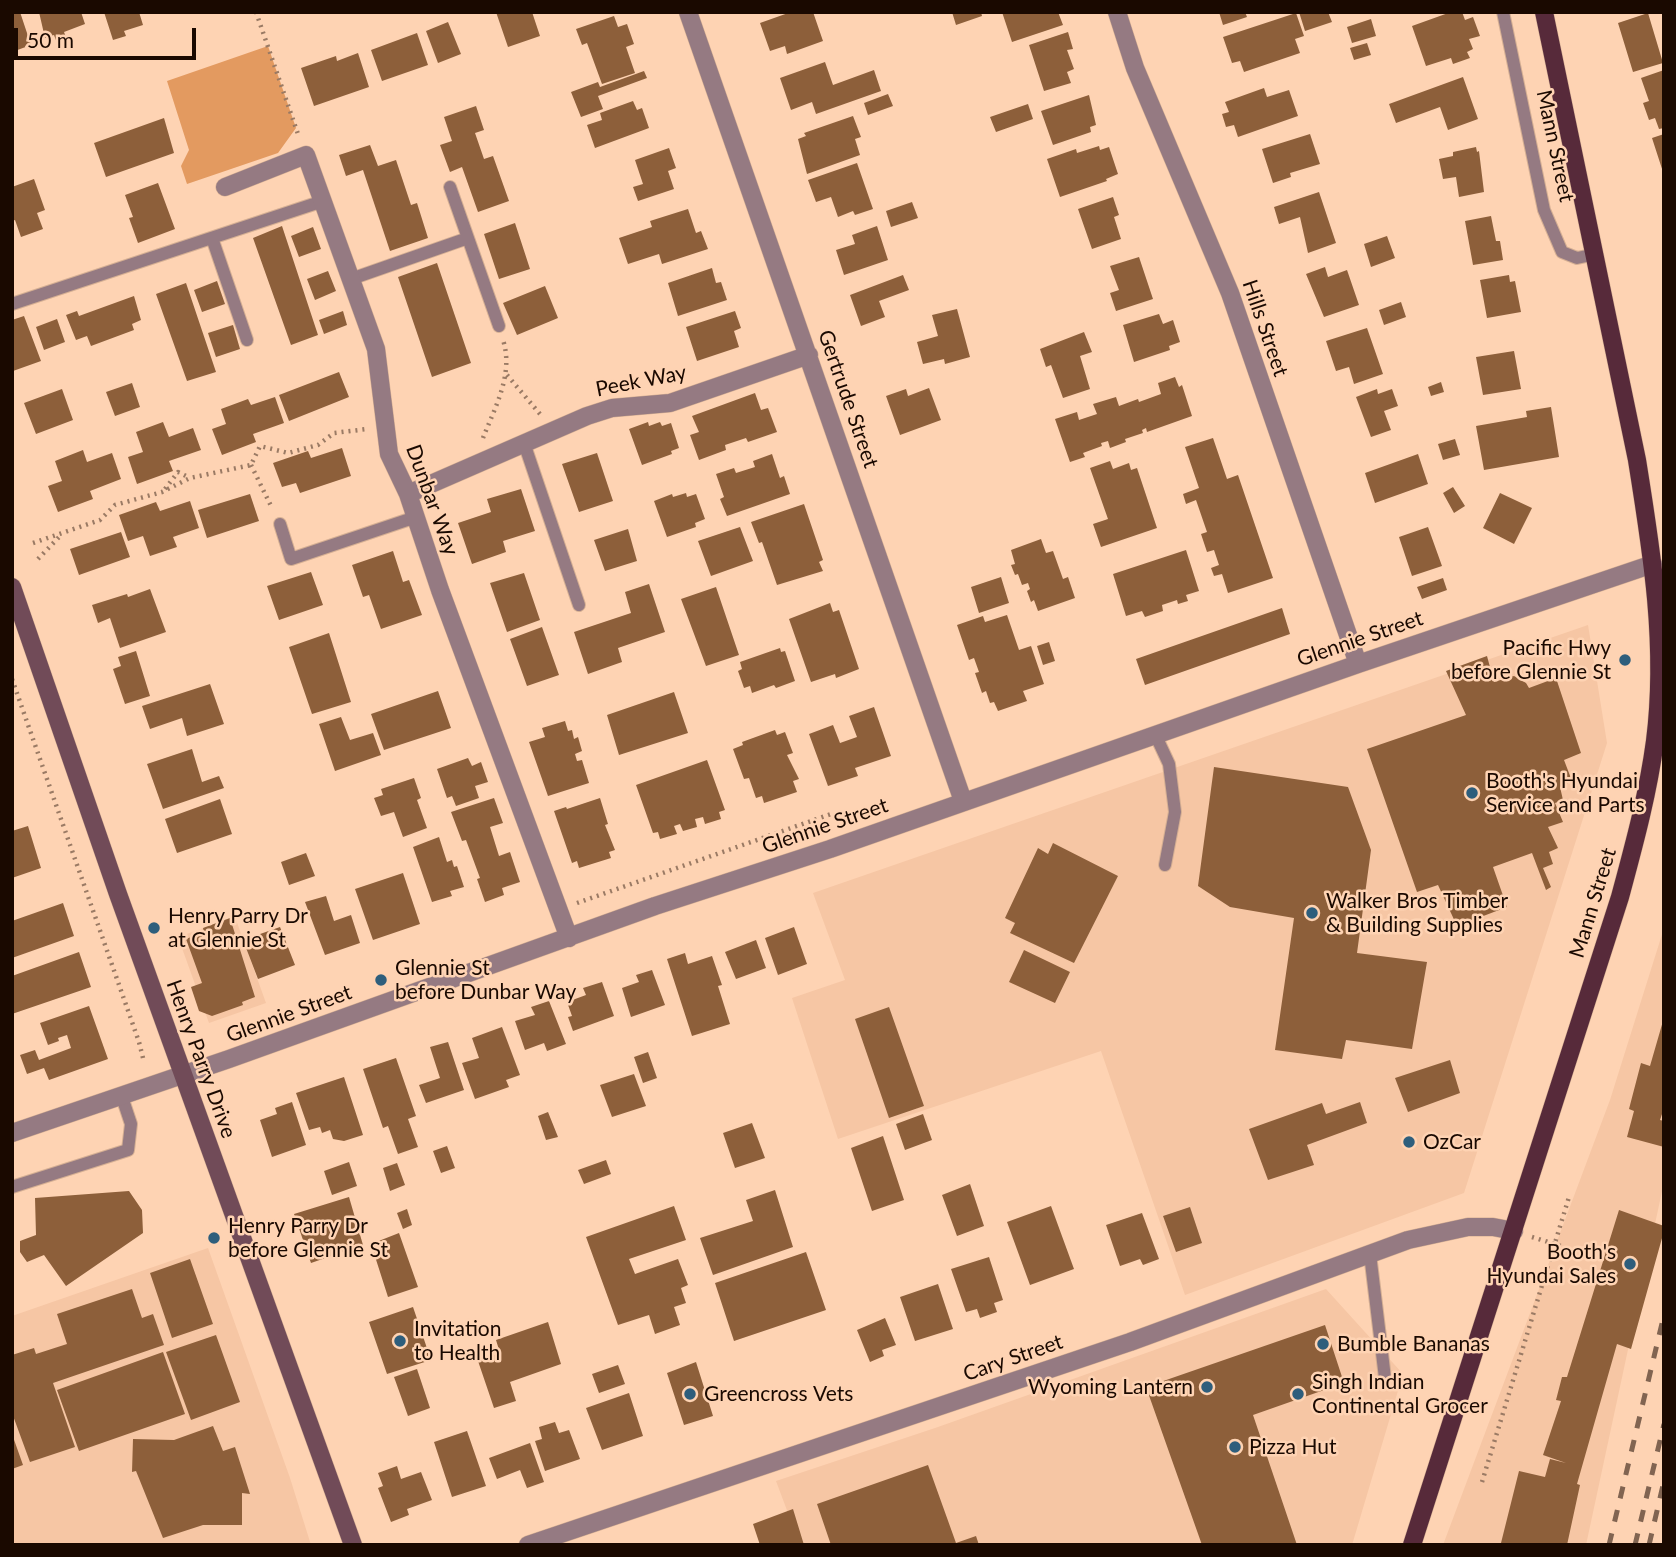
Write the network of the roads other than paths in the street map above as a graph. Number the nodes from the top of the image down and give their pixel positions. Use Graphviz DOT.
graph roads {
  1 [pos="688,12"];
  2 [pos="1117,12"];
  3 [pos="1503,12"];
  4 [pos="1544,12"];
  5 [pos="225,187"];
  6 [pos="450,187"];
  7 [pos="323,201"];
  8 [pos="212,238"];
  9 [pos="468,238"];
  10 [pos="1595,254"];
  11 [pos="351,279"];
  12 [pos="12,304"];
  13 [pos="499,326"];
  14 [pos="247,340"];
  15 [pos="809,355"];
  16 [pos="524,443"];
  17 [pos="408,494"];
  18 [pos="416,517"];
  19 [pos="280,524"];
  20 [pos="1653,564"];
  21 [pos="12,587"];
  22 [pos="579,605"];
  23 [pos="1358,664"];
  24 [pos="1156,734"];
  25 [pos="963,801"];
  26 [pos="1165,865"];
  27 [pos="569,938"];
  28 [pos="183,1074"];
  29 [pos="121,1094"];
  30 [pos="12,1133"];
  31 [pos="12,1187"];
  32 [pos="1514,1231"];
  33 [pos="1370,1254"];
  34 [pos="1385,1378"];
  35 [pos="353,1545"];
  36 [pos="528,1545"];
  37 [pos="1412,1545"];
  1 -- 15 [label="street, Gertrude Street"];
  2 -- 23 [label="street, Hills Street"];
  3 -- 10 [label="lane, Mann Street"];
  4 -- 10 [label="main road, Mann Street"];
  5 -- 7 [label="street, Dunbar Way"];
  6 -- 9 [label="lane"];
  7 -- 8 [label="lane"];
  7 -- 11 [label="street, Dunbar Way"];
  8 -- 12 [label="lane"];
  8 -- 14 [label="lane"];
  9 -- 11 [label="lane"];
  9 -- 13 [label="lane"];
  10 -- 20 [label="main road, Mann Street"];
  11 -- 17 [label="street, Dunbar Way"];
  15 -- 16 [label="street, Peek Way"];
  15 -- 25 [label="street, Gertrude Street"];
  16 -- 17 [label="street, Peek Way"];
  16 -- 22 [label="lane"];
  17 -- 18 [label="street, Dunbar Way"];
  18 -- 19 [label="lane"];
  18 -- 27 [label="street, Dunbar Way"];
  20 -- 23 [label="street, Glennie Street"];
  20 -- 32 [label="main road, Mann Street"];
  21 -- 28 [label="main road, Henry Parry Drive"];
  23 -- 24 [label="street, Glennie Street"];
  24 -- 25 [label="street, Glennie Street"];
  24 -- 26 [label="lane"];
  25 -- 27 [label="street, Glennie Street"];
  27 -- 28 [label="street, Glennie Street"];
  28 -- 29 [label="street, Glennie Street"];
  28 -- 35 [label="main road, Henry Parry Drive"];
  29 -- 30 [label="street, Glennie Street"];
  29 -- 31 [label="lane"];
  32 -- 33 [label="street, Cary Street"];
  32 -- 37 [label="main road, Mann Street"];
  33 -- 34 [label="lane"];
  33 -- 36 [label="street, Cary Street"];
}
